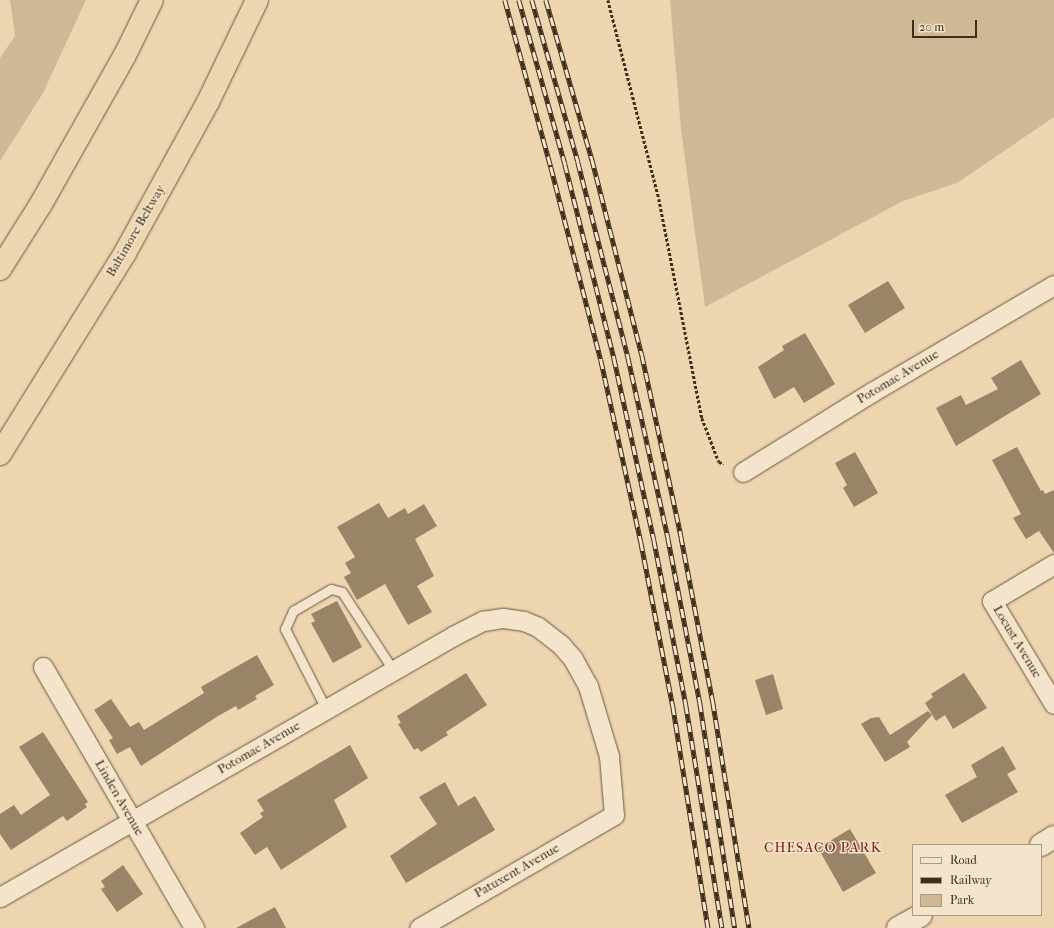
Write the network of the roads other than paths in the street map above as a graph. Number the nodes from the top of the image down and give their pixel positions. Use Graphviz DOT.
graph roads {
  1 [pos="152,0"];
  2 [pos="257,0"];
  3 [pos="0,269"];
  4 [pos="1054,286"];
  5 [pos="0,454"];
  6 [pos="743,472"];
  7 [pos="1054,564"];
  8 [pos="42,667"];
  9 [pos="393,670"];
  10 [pos="1054,704"];
  11 [pos="326,709"];
  12 [pos="614,815"];
  13 [pos="133,822"];
  14 [pos="1054,837"];
  15 [pos="1042,844"];
  16 [pos="0,897"];
  17 [pos="919,916"];
  18 [pos="194,928"];
  19 [pos="419,928"];
  20 [pos="898,928"];
  1 -- 3 [label="highway"];
  2 -- 5 [label="highway, Baltimore Beltway"];
  4 -- 6 [label="street, Potomac Avenue"];
  7 -- 10 [label="street, Locust Avenue"];
  8 -- 13 [label="street, Linden Avenue"];
  9 -- 11 [label="street, Potomac Avenue"];
  9 -- 11 [label="lane"];
  9 -- 12 [label="street, Potomac Avenue"];
  11 -- 13 [label="street, Potomac Avenue"];
  12 -- 19 [label="street, Patuxent Avenue"];
  13 -- 16 [label="street, Potomac Avenue"];
  13 -- 18 [label="street, Linden Avenue"];
  14 -- 15 [label="street"];
  17 -- 20 [label="street"];
}
